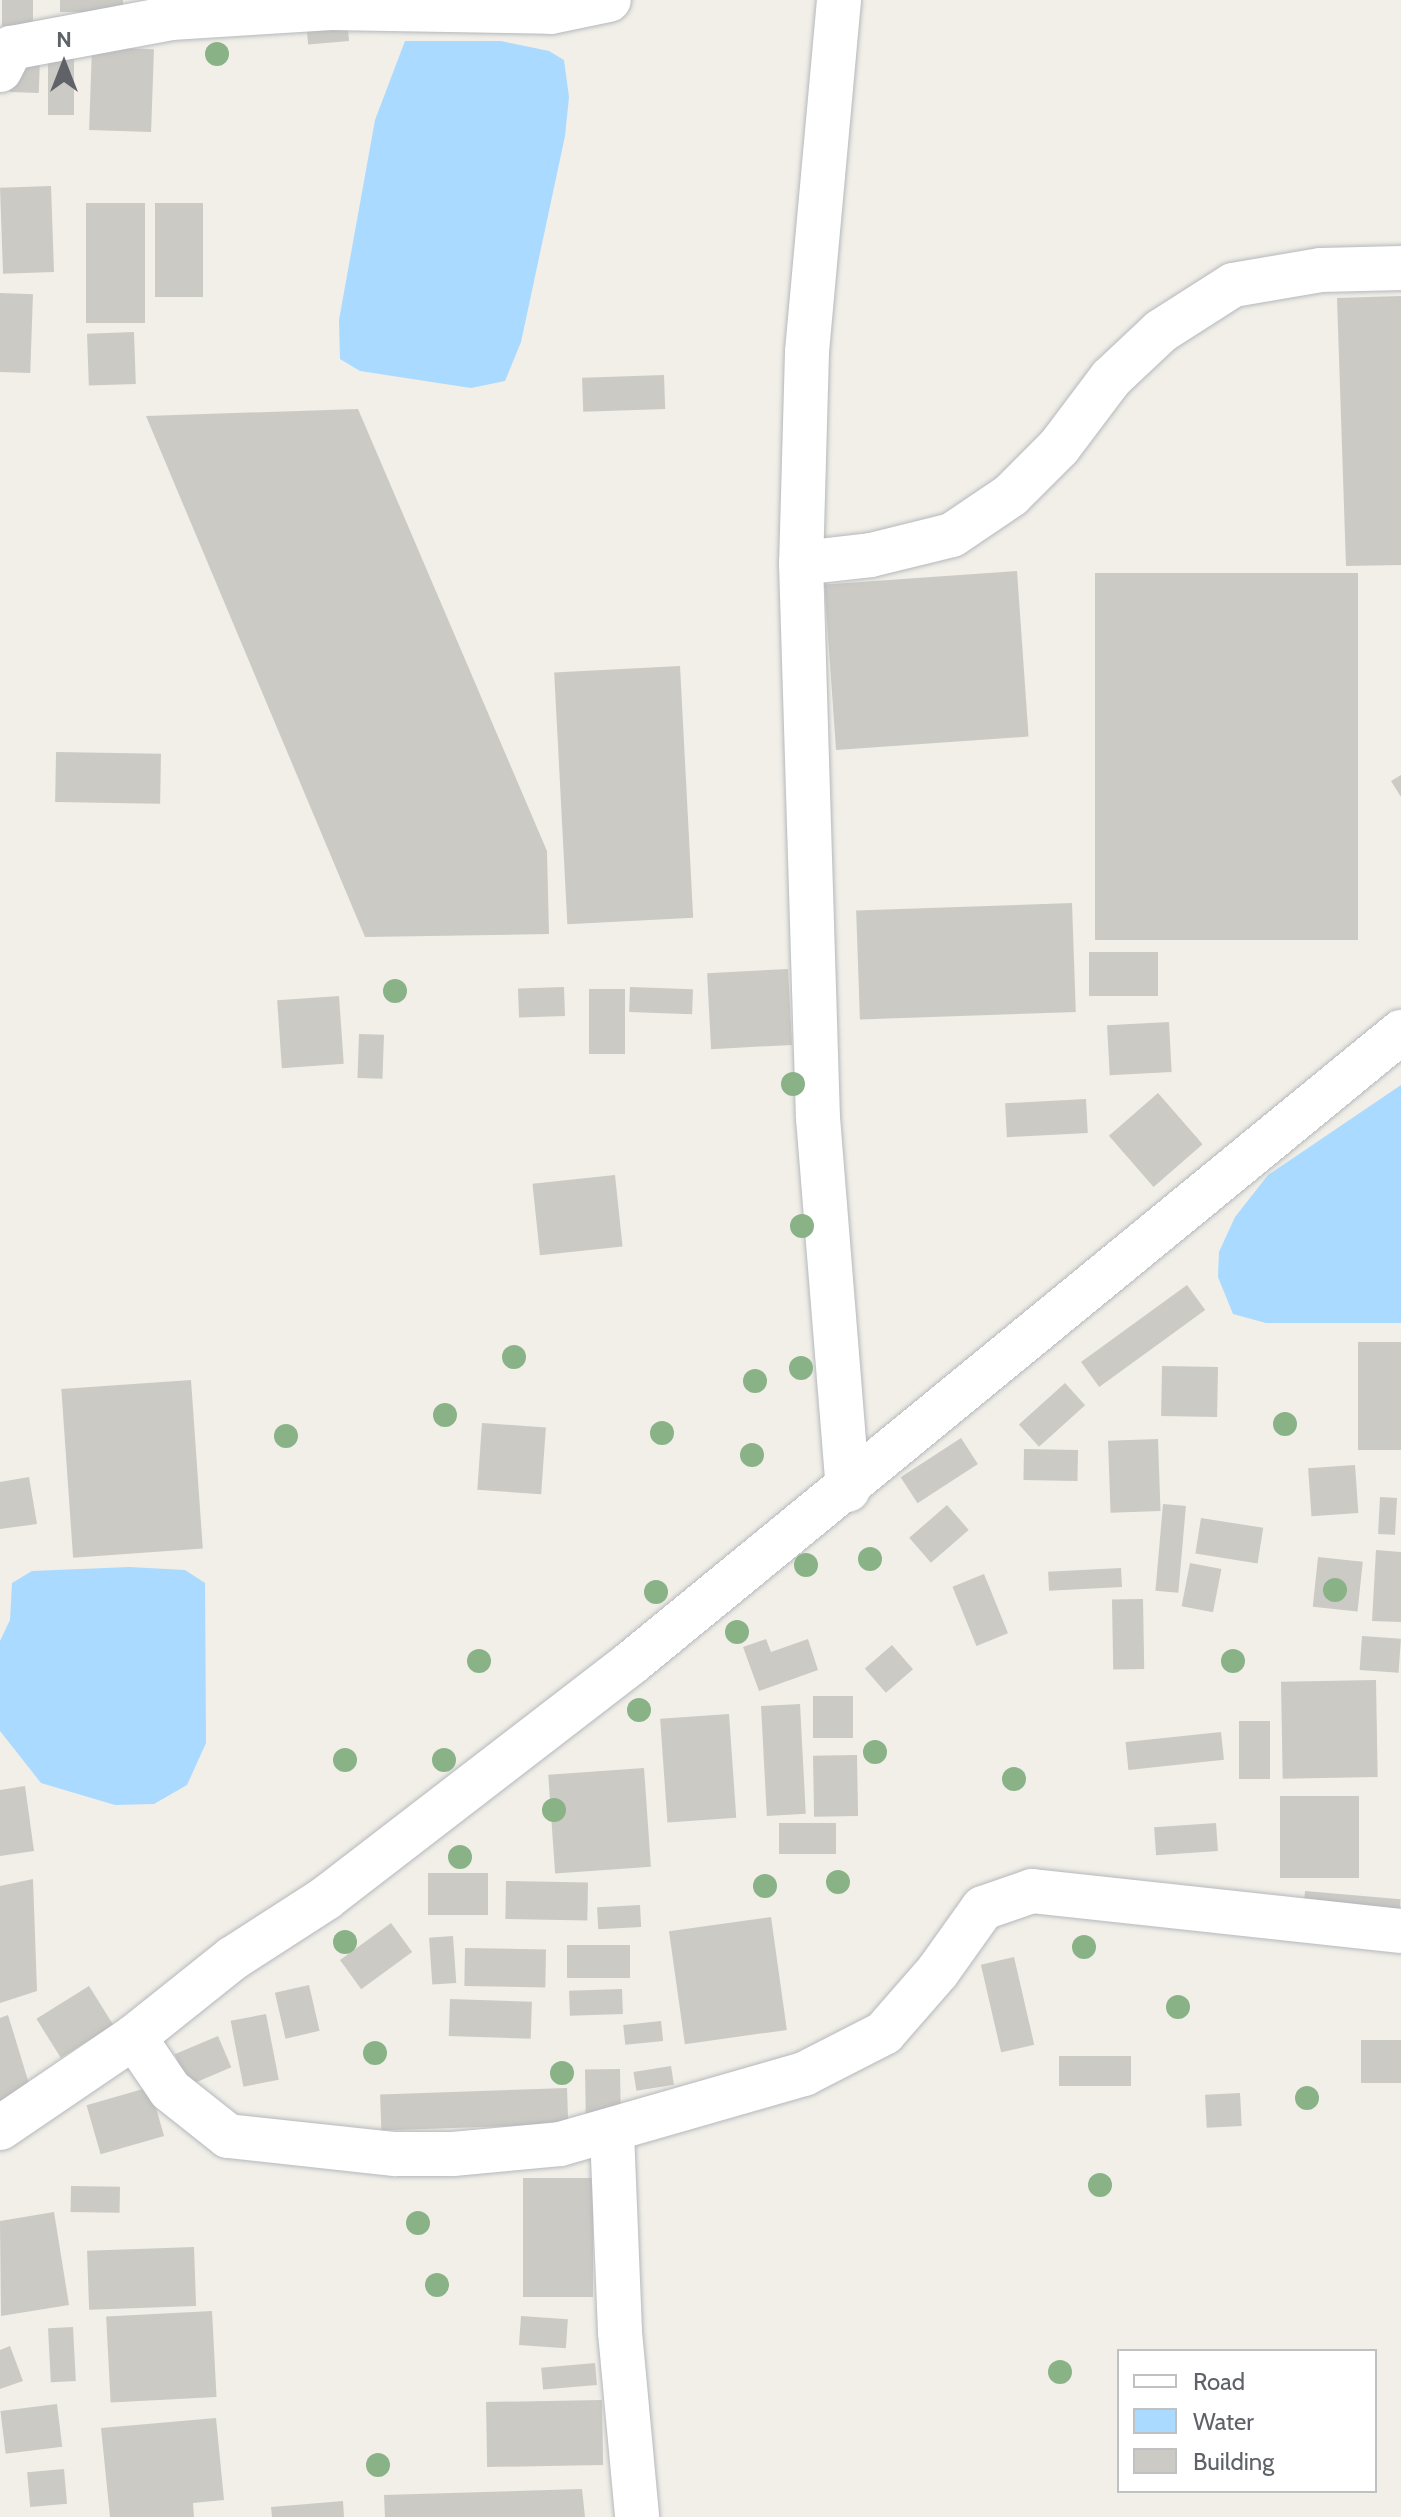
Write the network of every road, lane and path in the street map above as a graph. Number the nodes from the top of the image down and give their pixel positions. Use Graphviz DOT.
graph roads {
  1 [pos="609,0"];
  2 [pos="839,0"];
  3 [pos="0,70"];
  4 [pos="1401,268"];
  5 [pos="801,563"];
  6 [pos="1401,1032"];
  7 [pos="848,1490"];
  8 [pos="1401,1931"];
  9 [pos="134,2037"];
  10 [pos="0,2128"];
  11 [pos="612,2132"];
  12 [pos="637,2517"];
  1 -- 3 [label="street"];
  2 -- 5 [label="street"];
  4 -- 5 [label="street"];
  5 -- 7 [label="street"];
  6 -- 7 [label="street"];
  7 -- 9 [label="street"];
  8 -- 11 [label="street"];
  9 -- 10 [label="street"];
  9 -- 11 [label="street"];
  11 -- 12 [label="street"];
}
